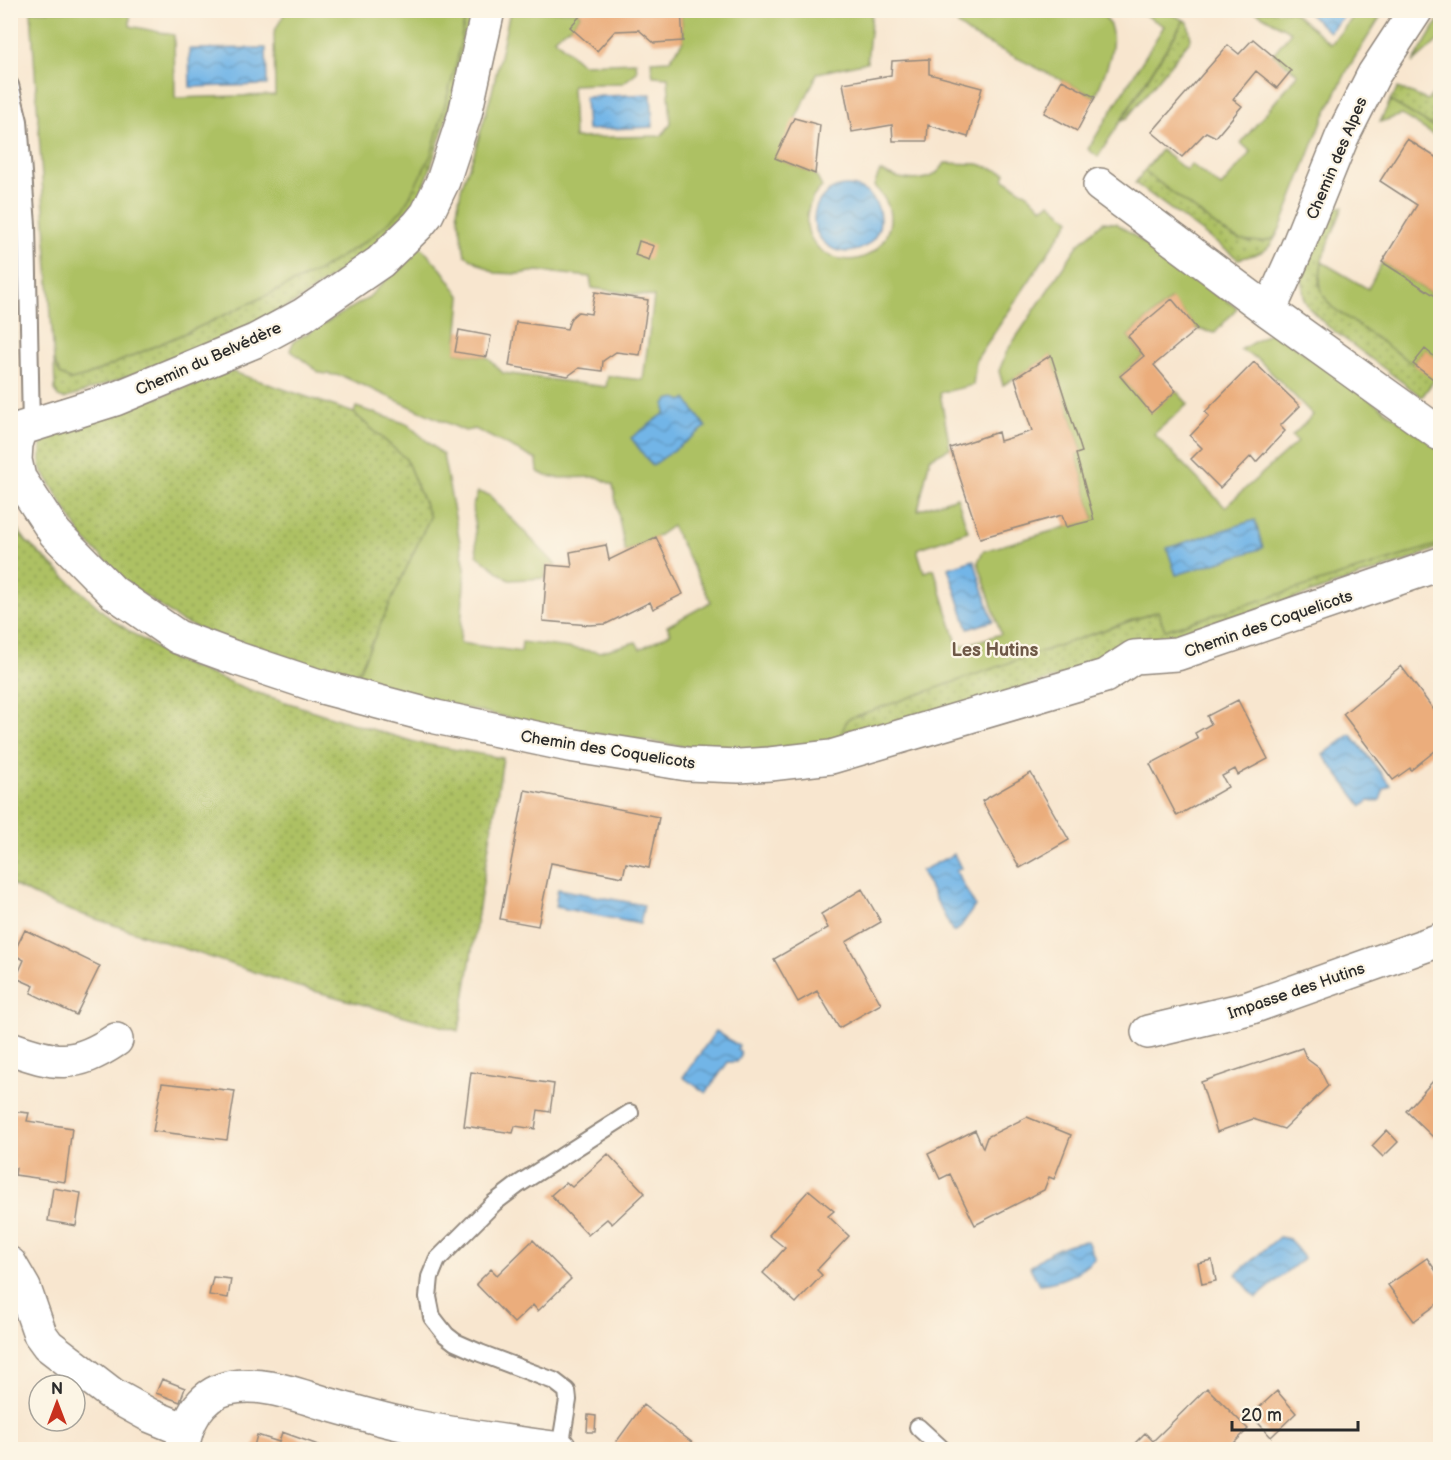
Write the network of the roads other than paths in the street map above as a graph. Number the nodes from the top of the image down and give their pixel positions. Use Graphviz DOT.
graph roads {
  1 [pos="488,10"];
  2 [pos="1416,10"];
  3 [pos="10,85"];
  4 [pos="1100,185"];
  5 [pos="1269,311"];
  6 [pos="21,430"];
  7 [pos="1440,434"];
  8 [pos="1440,564"];
  9 [pos="1440,939"];
  10 [pos="1148,1032"];
  11 [pos="116,1040"];
  12 [pos="10,1048"];
  13 [pos="630,1113"];
  14 [pos="10,1264"];
  15 [pos="918,1427"];
  16 [pos="183,1440"];
  17 [pos="560,1449"];
  18 [pos="944,1449"];
  1 -- 6 [label="street, Chemin du Belvédère"];
  2 -- 5 [label="street, Chemin des Alpes"];
  3 -- 6 [label="lane"];
  4 -- 5 [label="street"];
  5 -- 7 [label="street"];
  6 -- 8 [label="street, Chemin des Coquelicots"];
  9 -- 10 [label="street, Impasse des Hutins"];
  11 -- 12 [label="street"];
  13 -- 17 [label="lane"];
  14 -- 16 [label="street"];
  15 -- 18 [label="lane"];
  16 -- 17 [label="street"];
}
